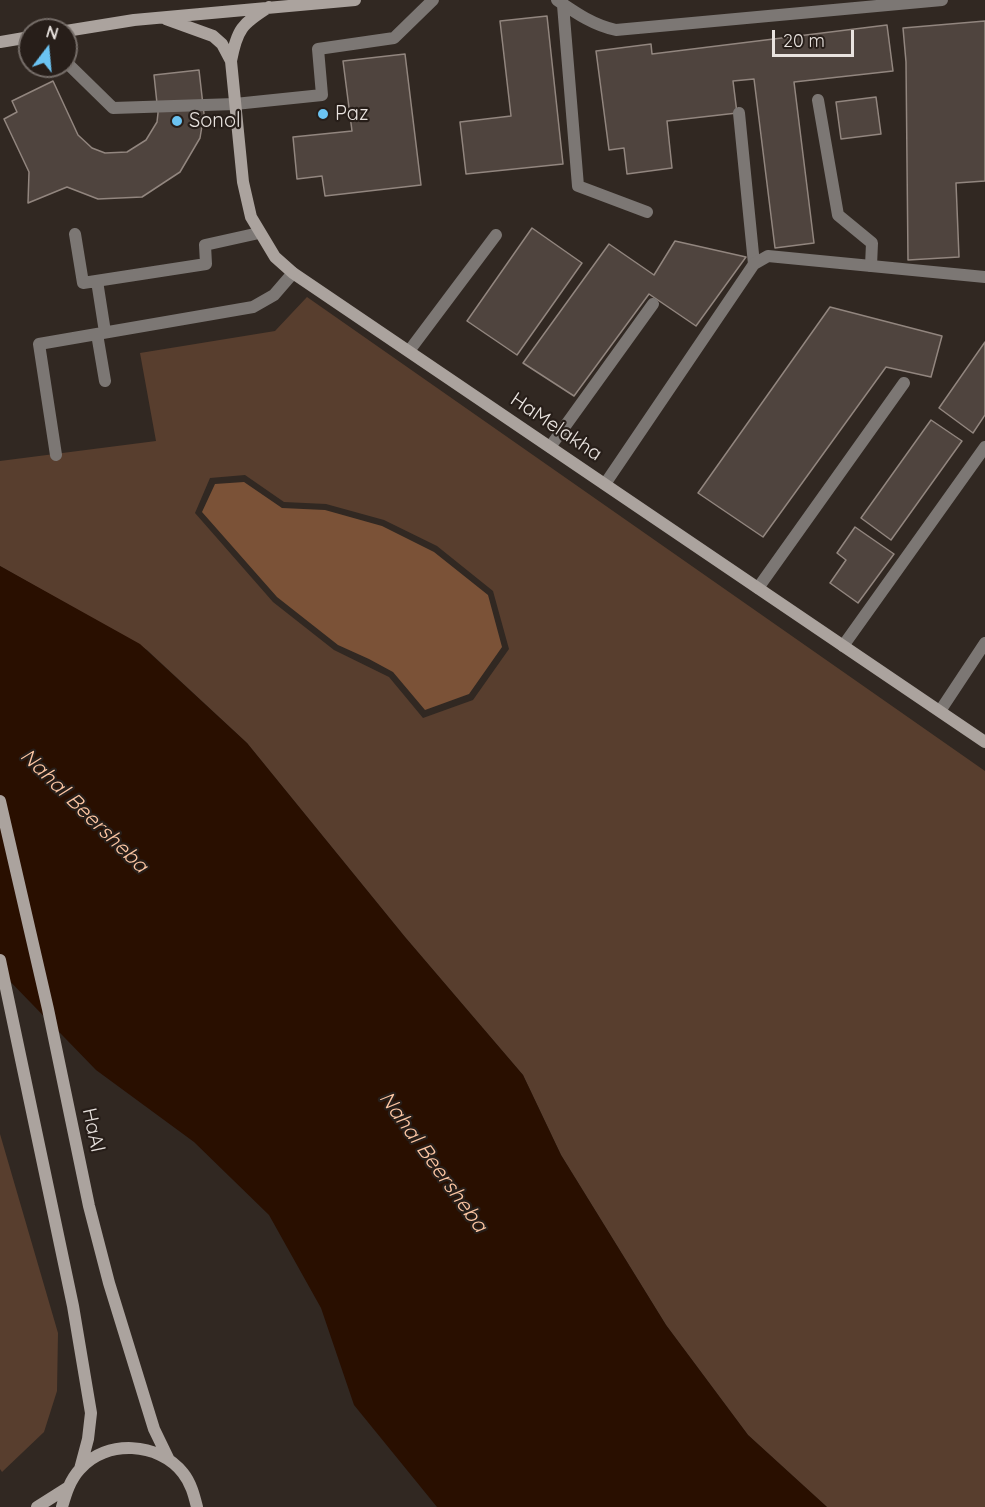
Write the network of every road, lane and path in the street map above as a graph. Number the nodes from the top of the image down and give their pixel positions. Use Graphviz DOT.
graph roads {
  1 [pos="355,0"];
  2 [pos="433,0"];
  3 [pos="942,0"];
  4 [pos="560,2"];
  5 [pos="269,8"];
  6 [pos="162,18"];
  7 [pos="78,29"];
  8 [pos="18,39"];
  9 [pos="0,42"];
  10 [pos="231,61"];
  11 [pos="78,74"];
  12 [pos="819,100"];
  13 [pos="236,104"];
  14 [pos="739,113"];
  15 [pos="647,212"];
  16 [pos="259,233"];
  17 [pos="75,234"];
  18 [pos="496,235"];
  19 [pos="754,264"];
  20 [pos="871,266"];
  21 [pos="293,273"];
  22 [pos="985,277"];
  23 [pos="97,281"];
  24 [pos="653,304"];
  25 [pos="101,333"];
  26 [pos="409,351"];
  27 [pos="105,381"];
  28 [pos="904,382"];
  29 [pos="550,447"];
  30 [pos="985,447"];
  31 [pos="56,454"];
  32 [pos="605,484"];
  33 [pos="758,588"];
  34 [pos="985,643"];
  35 [pos="843,646"];
  36 [pos="940,711"];
  37 [pos="985,742"];
  38 [pos="0,801"];
  39 [pos="0,960"];
  40 [pos="169,1460"];
  41 [pos="80,1469"];
  42 [pos="67,1488"];
  43 [pos="37,1507"];
  44 [pos="62,1507"];
  45 [pos="197,1507"];
  1 -- 5 [label="street"];
  2 -- 13 [label="street"];
  3 -- 4 [label="street"];
  4 -- 15 [label="street"];
  5 -- 6 [label="street"];
  5 -- 10 [label="street, HaMelakha"];
  6 -- 7 [label="street"];
  6 -- 10 [label="street, HaMelakha"];
  8 -- 9 [label="street"];
  10 -- 13 [label="street, HaMelakha"];
  11 -- 13 [label="street"];
  12 -- 20 [label="street"];
  13 -- 16 [label="street, HaMelakha"];
  14 -- 19 [label="street"];
  16 -- 21 [label="street, HaMelakha"];
  16 -- 23 [label="street"];
  17 -- 23 [label="street"];
  18 -- 26 [label="street"];
  19 -- 20 [label="street"];
  19 -- 32 [label="street"];
  20 -- 22 [label="street"];
  21 -- 25 [label="street"];
  21 -- 26 [label="street, HaMelakha"];
  23 -- 25 [label="street"];
  24 -- 29 [label="street"];
  25 -- 27 [label="street"];
  25 -- 31 [label="street"];
  26 -- 29 [label="street, HaMelakha"];
  28 -- 33 [label="street"];
  29 -- 32 [label="street, HaMelakha"];
  30 -- 35 [label="street"];
  32 -- 33 [label="street, HaMelakha"];
  33 -- 35 [label="street, HaMelakha"];
  34 -- 36 [label="street"];
  35 -- 36 [label="street, HaMelakha"];
  36 -- 37 [label="street, HaMelakha"];
  38 -- 40 [label="street, HaAl"];
  39 -- 41 [label="street"];
  40 -- 41 [label="street"];
  40 -- 45 [label="street"];
  41 -- 42 [label="street"];
  42 -- 43 [label="street"];
  42 -- 44 [label="street"];
}
